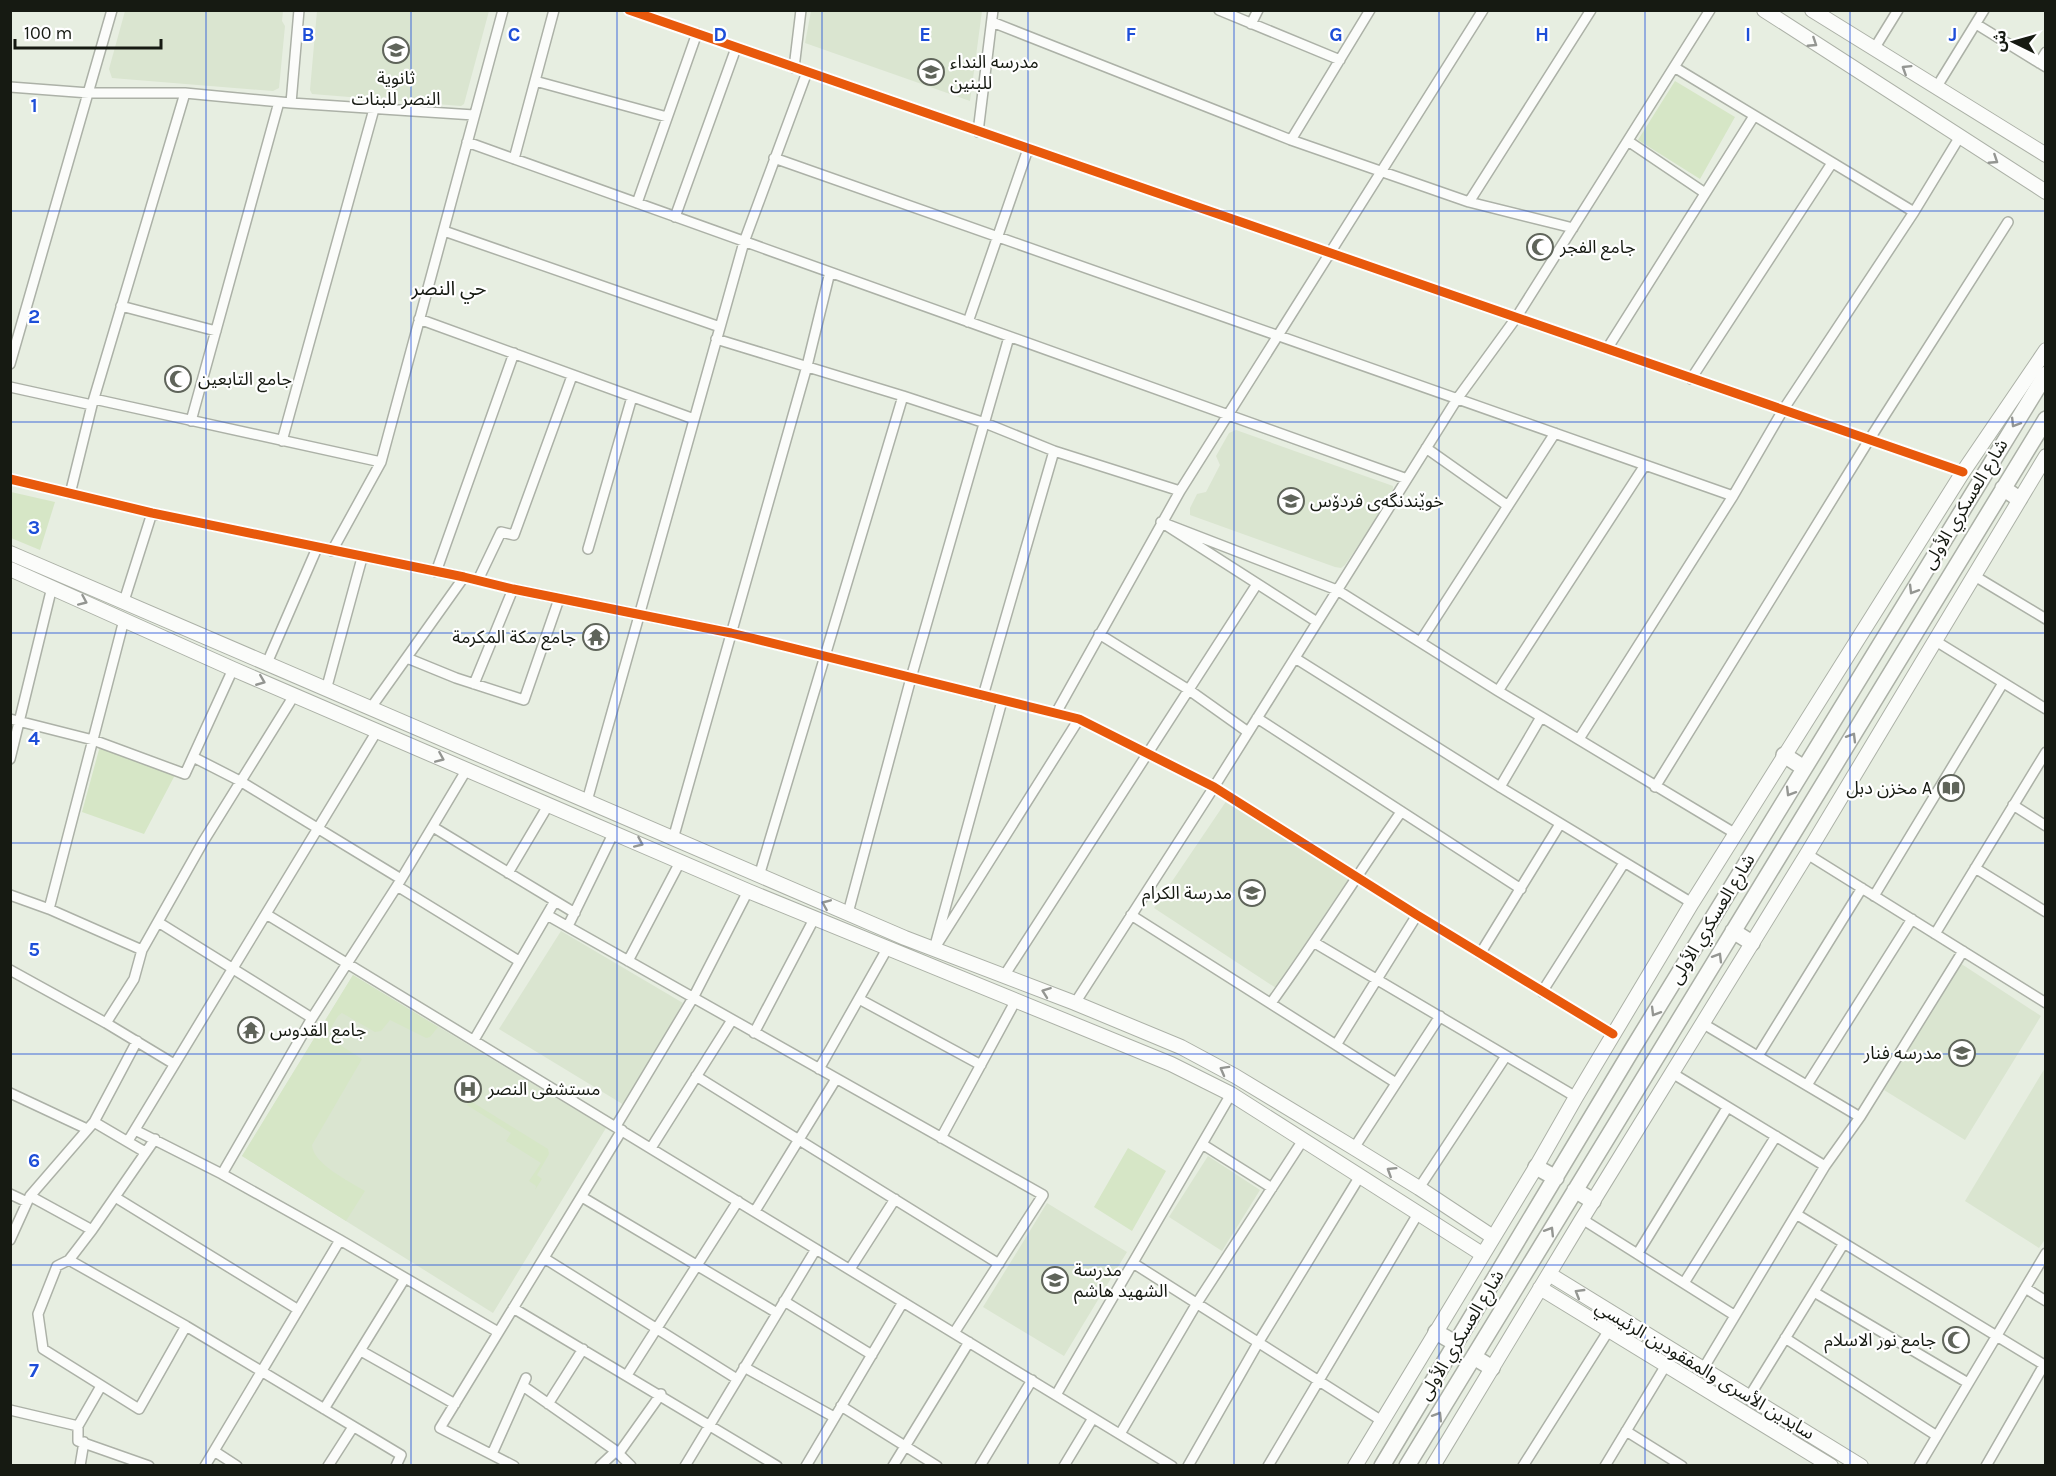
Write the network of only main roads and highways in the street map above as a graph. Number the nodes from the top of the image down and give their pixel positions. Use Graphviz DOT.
graph roads {
  1 [pos="1764,10"];
  2 [pos="1812,10"];
  3 [pos="2046,155"];
  4 [pos="2046,192"];
  5 [pos="2046,350"];
  6 [pos="2046,374"];
  7 [pos="2046,419"];
  8 [pos="2046,456"];
  9 [pos="2002,488"];
  10 [pos="2019,499"];
  11 [pos="10,553"];
  12 [pos="10,569"];
  13 [pos="1784,755"];
  14 [pos="1804,768"];
  15 [pos="622,817"];
  16 [pos="614,832"];
  17 [pos="1733,931"];
  18 [pos="1752,943"];
  19 [pos="1536,1167"];
  20 [pos="1556,1178"];
  21 [pos="1575,1190"];
  22 [pos="1593,1201"];
  23 [pos="1446,1206"];
  24 [pos="1434,1222"];
  25 [pos="1493,1237"];
  26 [pos="1513,1250"];
  27 [pos="1482,1254"];
  28 [pos="1532,1261"];
  29 [pos="1501,1268"];
  30 [pos="1549,1274"];
  31 [pos="1520,1280"];
  32 [pos="1540,1288"];
  33 [pos="1436,1332"];
  34 [pos="1455,1343"];
  35 [pos="1474,1357"];
  36 [pos="1492,1368"];
  37 [pos="1437,1464"];
  38 [pos="1355,1466"];
  39 [pos="1382,1466"];
  40 [pos="1407,1466"];
  41 [pos="1831,1466"];
  42 [pos="1861,1466"];
  1 -- 4 [label="main road, one-way"];
  3 -- 2 [label="main road, one-way"];
  5 -- 13 [label="main road"];
  6 -- 14 [label="main road, شارع العسكري الأولى, one-way"];
  7 -- 9 [label="main road, شارع العسكري الأولى"];
  8 -- 10 [label="main road"];
  9 -- 10 [label="main road"];
  17 -- 9 [label="main road, شارع العسكري الأولى, one-way"];
  10 -- 18 [label="main road"];
  11 -- 15 [label="main road"];
  12 -- 16 [label="main road, one-way"];
  13 -- 14 [label="main road"];
  13 -- 19 [label="main road"];
  14 -- 20 [label="main road, شارع العسكري الأولى, one-way"];
  15 -- 16 [label="main road"];
  23 -- 15 [label="main road, one-way"];
  16 -- 24 [label="main road, one-way"];
  17 -- 18 [label="main road"];
  21 -- 17 [label="main road, شارع العسكري الأولى, one-way"];
  18 -- 22 [label="main road"];
  19 -- 20 [label="main road"];
  19 -- 25 [label="main road"];
  20 -- 26 [label="main road, شارع العسكري الأولى"];
  21 -- 22 [label="main road"];
  28 -- 21 [label="main road, شارع العسكري الأولى, one-way"];
  22 -- 30 [label="main road"];
  23 -- 24 [label="main road"];
  23 -- 25 [label="main road"];
  24 -- 27 [label="main road"];
  25 -- 27 [label="main road"];
  26 -- 28 [label="main road"];
  26 -- 29 [label="main road, شارع العسكري الأولى"];
  27 -- 33 [label="main road"];
  28 -- 31 [label="main road, شارع العسكري الأولى"];
  29 -- 31 [label="main road"];
  29 -- 34 [label="main road, شارع العسكري الأولى"];
  30 -- 32 [label="main road"];
  42 -- 30 [label="main road, سايدين الأسرى والمفقودين الرئيسي, one-way"];
  31 -- 35 [label="main road, شارع العسكري الأولى"];
  32 -- 36 [label="main road"];
  32 -- 41 [label="main road"];
  33 -- 34 [label="main road"];
  33 -- 38 [label="main road"];
  34 -- 39 [label="main road, شارع العسكري الأولى"];
  35 -- 36 [label="main road"];
  40 -- 35 [label="main road, شارع العسكري الأولى, one-way"];
  36 -- 37 [label="main road"];
}
